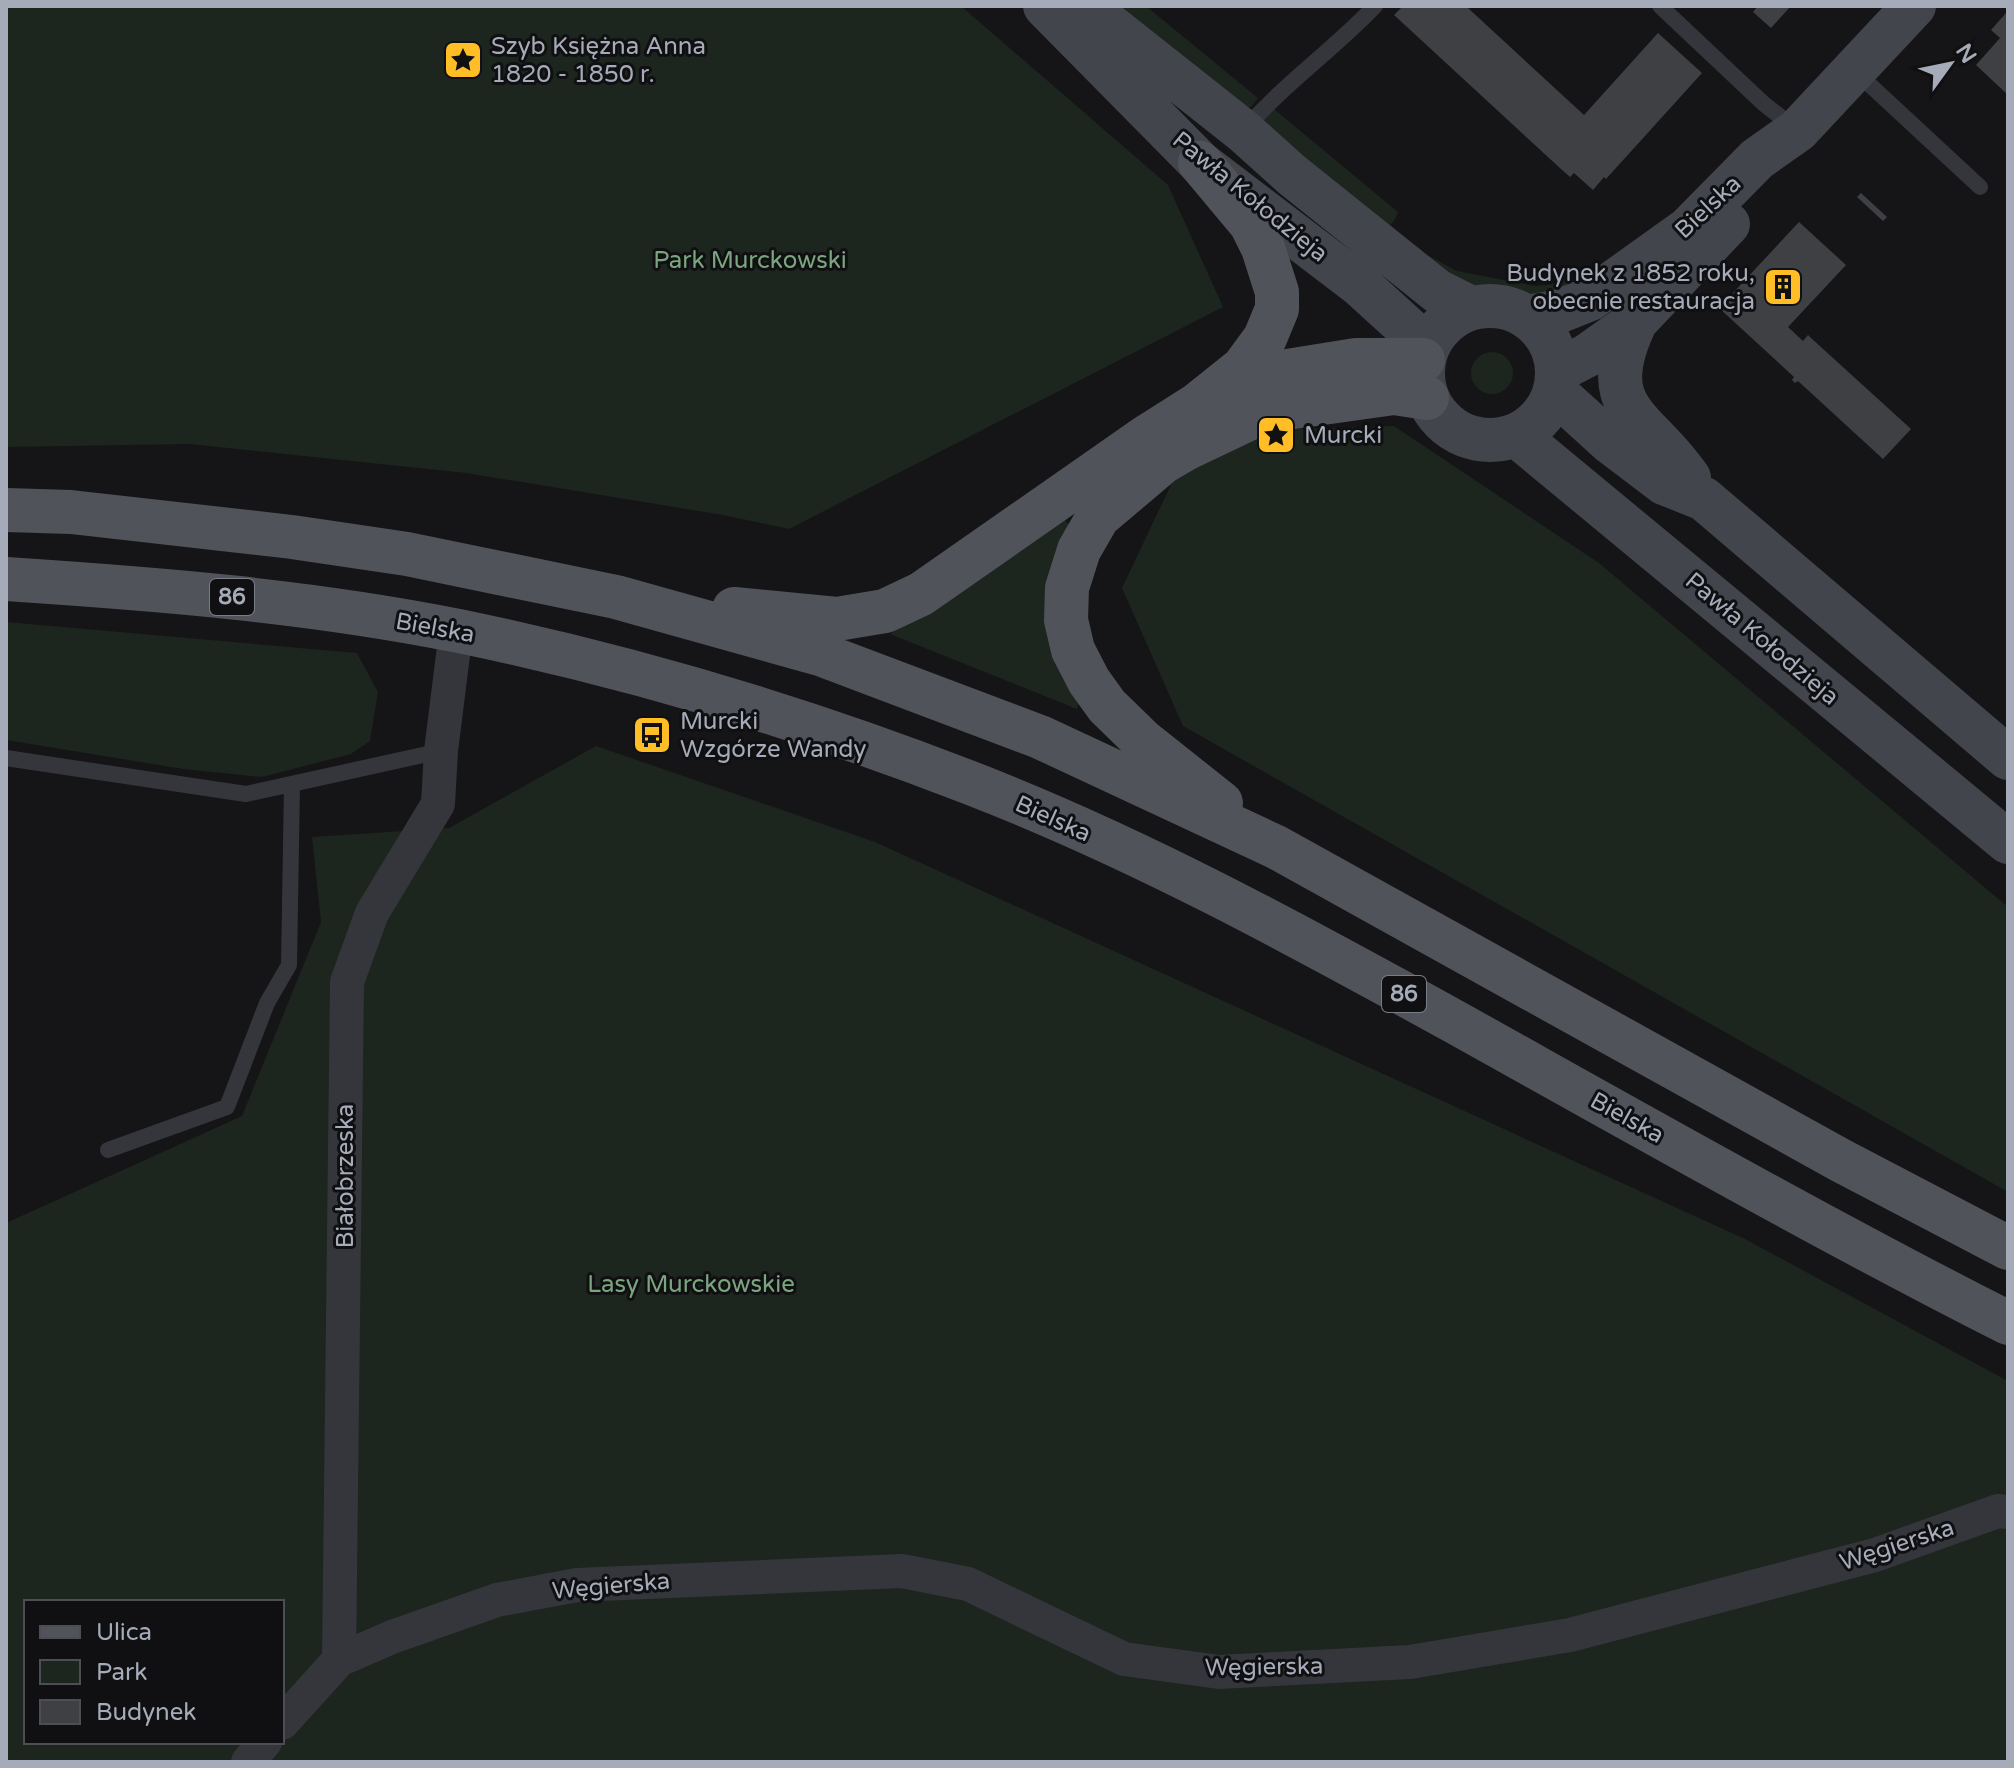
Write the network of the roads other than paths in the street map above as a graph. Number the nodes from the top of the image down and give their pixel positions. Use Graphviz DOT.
graph roads {
  1 [pos="1045,6"];
  2 [pos="1085,6"];
  3 [pos="1375,6"];
  4 [pos="1660,6"];
  5 [pos="1914,6"];
  6 [pos="1854,71"];
  7 [pos="1798,130"];
  8 [pos="1243,131"];
  9 [pos="1200,163"];
  10 [pos="1980,187"];
  11 [pos="1471,308"];
  12 [pos="1528,317"];
  13 [pos="1636,321"];
  14 [pos="1426,368"];
  15 [pos="1556,382"];
  16 [pos="1198,404"];
  17 [pos="1516,435"];
  18 [pos="1704,499"];
  19 [pos="6,510"];
  20 [pos="6,579"];
  21 [pos="616,597"];
  22 [pos="456,631"];
  23 [pos="441,751"];
  24 [pos="6,758"];
  25 [pos="2008,758"];
  26 [pos="292,784"];
  27 [pos="2008,842"];
  28 [pos="1276,847"];
  29 [pos="108,1150"];
  30 [pos="2008,1248"];
  31 [pos="2008,1323"];
  32 [pos="2008,1512"];
  33 [pos="339,1660"];
  34 [pos="284,1721"];
  35 [pos="263,1744"];
  36 [pos="248,1762"];
  1 -- 9 [label="street, Pawła Kołodzieja"];
  2 -- 8 [label="street, Pawła Kołodzieja"];
  3 -- 8 [label="lane"];
  4 -- 7 [label="lane"];
  5 -- 6 [label="street, Bielska"];
  6 -- 7 [label="street, Bielska"];
  6 -- 10 [label="lane"];
  7 -- 12 [label="street, Bielska"];
  7 -- 13 [label="street, Bielska"];
  8 -- 11 [label="street, Pawła Kołodzieja"];
  9 -- 14 [label="street, Pawła Kołodzieja"];
  9 -- 16 [label="main road"];
  11 -- 12 [label="street"];
  11 -- 14 [label="street"];
  12 -- 15 [label="street"];
  13 -- 15 [label="street, Bielska"];
  13 -- 18 [label="street"];
  14 -- 16 [label="main road"];
  14 -- 17 [label="street"];
  14 -- 28 [label="main road"];
  15 -- 17 [label="street"];
  15 -- 18 [label="street"];
  16 -- 21 [label="main road"];
  17 -- 27 [label="street, Pawła Kołodzieja"];
  18 -- 25 [label="street"];
  19 -- 21 [label="main road"];
  20 -- 22 [label="main road, Bielska / 86"];
  21 -- 28 [label="main road"];
  22 -- 23 [label="street, Białobrzeska"];
  22 -- 31 [label="main road, Bielska / 86"];
  23 -- 26 [label="lane"];
  23 -- 33 [label="street, Białobrzeska"];
  24 -- 26 [label="lane"];
  26 -- 29 [label="lane"];
  28 -- 30 [label="main road"];
  32 -- 33 [label="street, Węgierska"];
  33 -- 34 [label="street"];
  35 -- 36 [label="street"];
}
